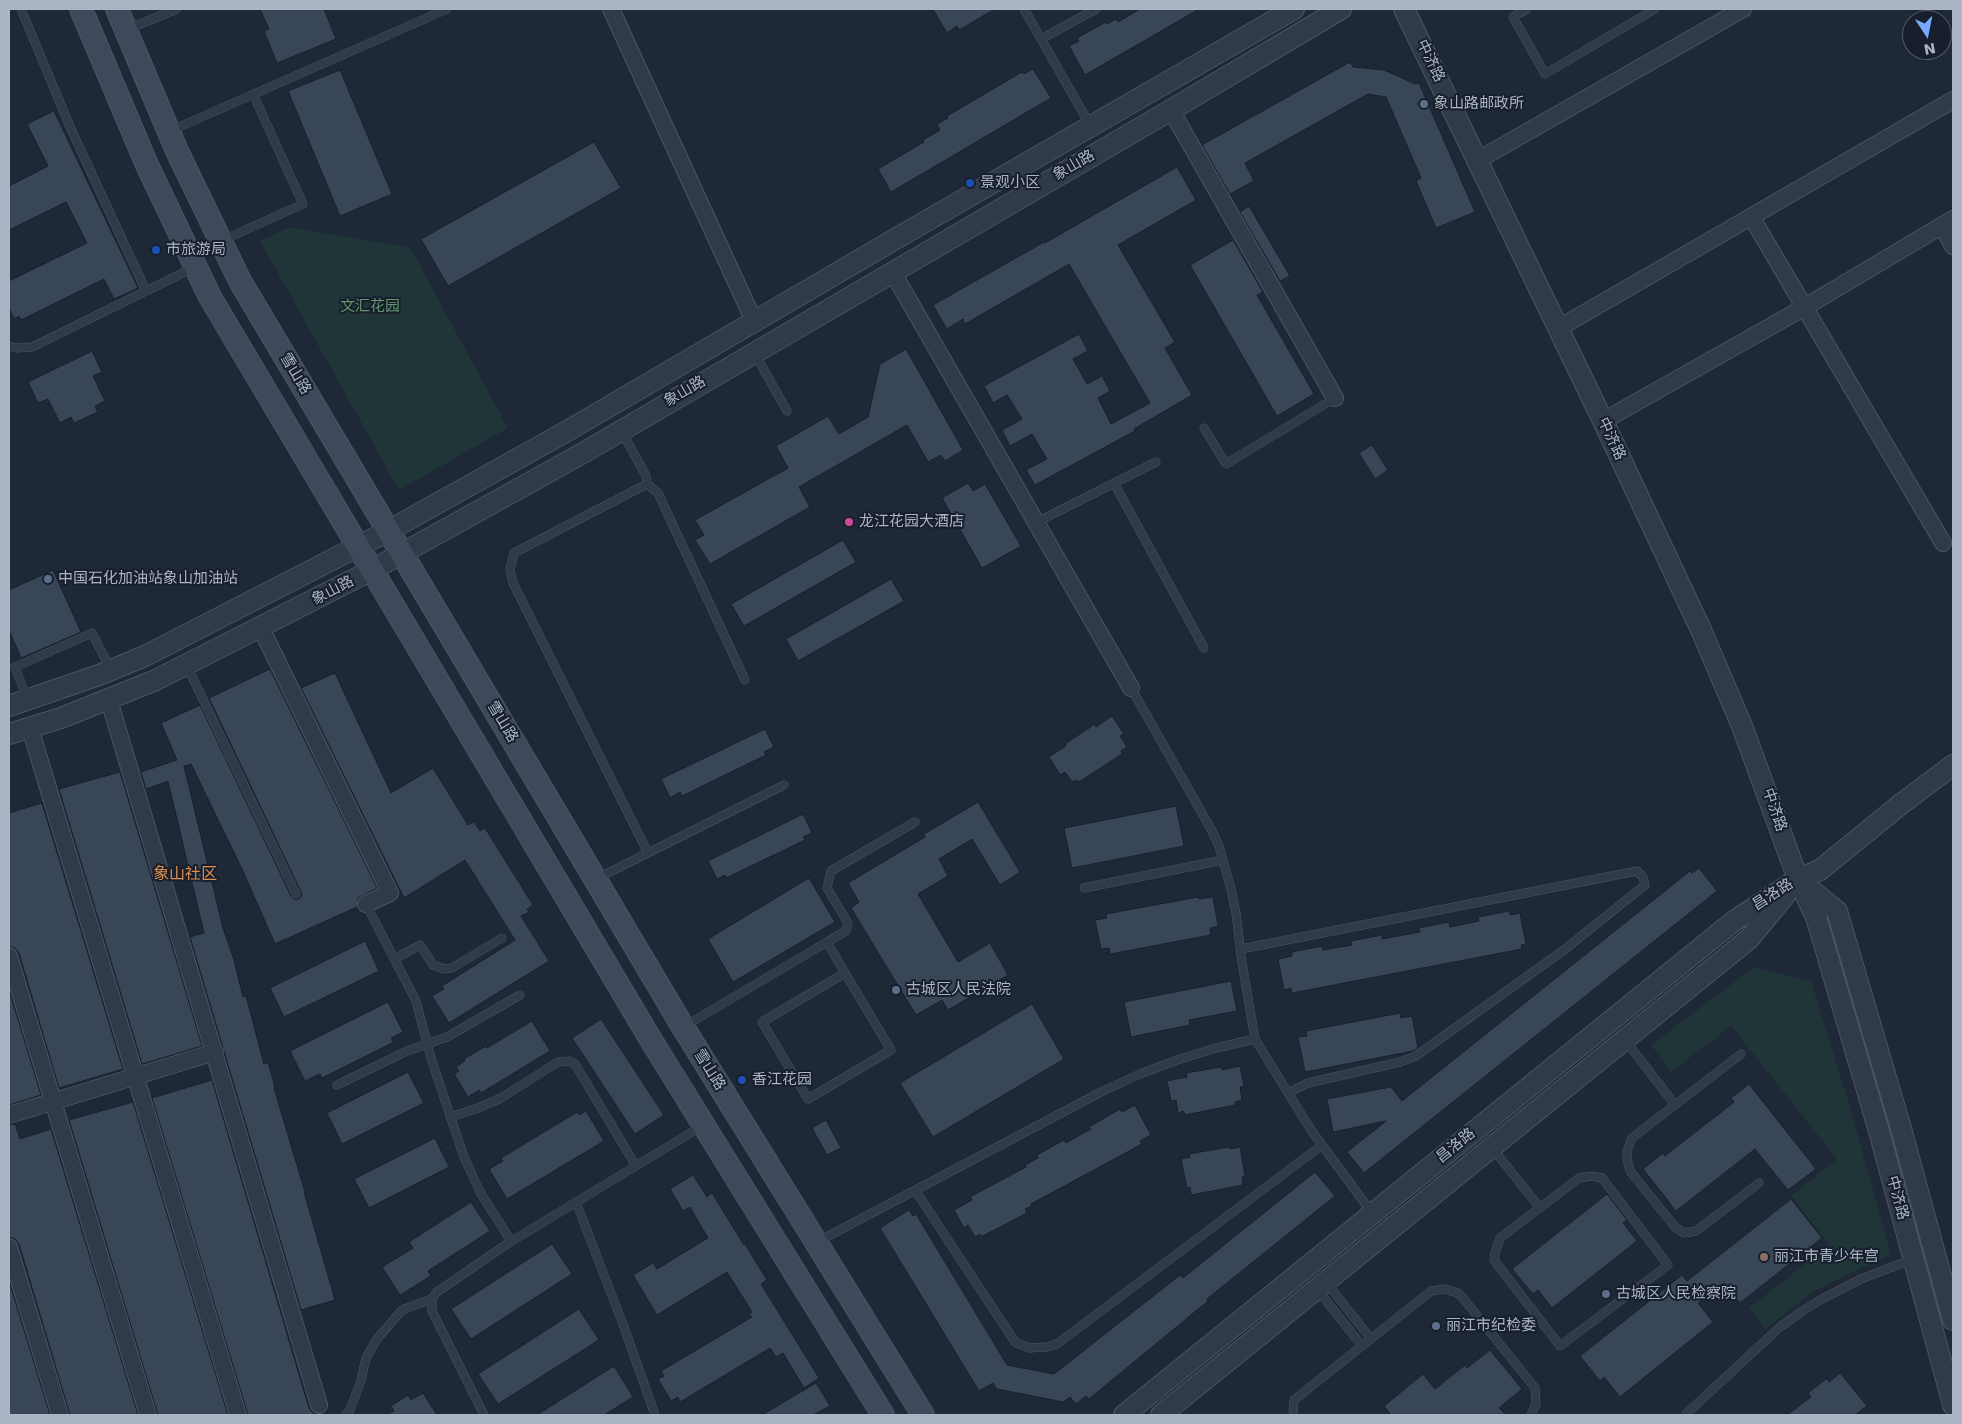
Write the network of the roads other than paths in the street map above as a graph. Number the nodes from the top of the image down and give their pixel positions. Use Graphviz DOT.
graph roads {
  1 [pos="21,9"];
  2 [pos="81,9"];
  3 [pos="117,9"];
  4 [pos="177,9"];
  5 [pos="447,9"];
  6 [pos="612,9"];
  7 [pos="1024,9"];
  8 [pos="1096,9"];
  9 [pos="1294,9"];
  10 [pos="1341,9"];
  11 [pos="1404,9"];
  12 [pos="1527,9"];
  13 [pos="1655,9"];
  14 [pos="1743,9"];
  15 [pos="126,30"];
  16 [pos="1041,40"];
  17 [pos="253,94"];
  18 [pos="1953,100"];
  19 [pos="1171,110"];
  20 [pos="1091,126"];
  21 [pos="169,132"];
  22 [pos="1478,160"];
  23 [pos="1752,218"];
  24 [pos="1947,223"];
  25 [pos="220,242"];
  26 [pos="1953,246"];
  27 [pos="195,267"];
  28 [pos="892,272"];
  29 [pos="146,291"];
  30 [pos="1805,307"];
  31 [pos="754,321"];
  32 [pos="1558,329"];
  33 [pos="9,346"];
  34 [pos="754,352"];
  35 [pos="1335,398"];
  36 [pos="787,411"];
  37 [pos="1603,421"];
  38 [pos="1204,428"];
  39 [pos="621,430"];
  40 [pos="1156,462"];
  41 [pos="1114,483"];
  42 [pos="647,484"];
  43 [pos="1037,522"];
  44 [pos="388,531"];
  45 [pos="1943,542"];
  46 [pos="359,547"];
  47 [pos="402,554"];
  48 [pos="372,570"];
  49 [pos="261,628"];
  50 [pos="1204,648"];
  51 [pos="186,665"];
  52 [pos="111,670"];
  53 [pos="745,680"];
  54 [pos="1130,688"];
  55 [pos="109,700"];
  56 [pos="18,703"];
  57 [pos="30,728"];
  58 [pos="9,734"];
  59 [pos="1953,765"];
  60 [pos="784,785"];
  61 [pos="914,822"];
  62 [pos="648,853"];
  63 [pos="1223,860"];
  64 [pos="595,879"];
  65 [pos="1798,879"];
  66 [pos="1084,888"];
  67 [pos="296,894"];
  68 [pos="366,904"];
  69 [pos="502,938"];
  70 [pos="826,942"];
  71 [pos="1240,949"];
  72 [pos="9,956"];
  73 [pos="394,959"];
  74 [pos="845,973"];
  75 [pos="520,994"];
  76 [pos="683,1028"];
  77 [pos="1255,1040"];
  78 [pos="1625,1040"];
  79 [pos="428,1044"];
  80 [pos="215,1052"];
  81 [pos="1740,1054"];
  82 [pos="135,1076"];
  83 [pos="337,1085"];
  84 [pos="1288,1094"];
  85 [pos="53,1101"];
  86 [pos="1675,1104"];
  87 [pos="9,1115"];
  88 [pos="450,1117"];
  89 [pos="703,1125"];
  90 [pos="1322,1145"];
  91 [pos="1492,1148"];
  92 [pos="636,1166"];
  93 [pos="1759,1183"];
  94 [pos="915,1190"];
  95 [pos="576,1202"];
  96 [pos="1540,1208"];
  97 [pos="1373,1214"];
  98 [pos="511,1241"];
  99 [pos="815,1243"];
  100 [pos="9,1247"];
  101 [pos="1913,1259"];
  102 [pos="1322,1285"];
  103 [pos="432,1299"];
  104 [pos="1953,1320"];
  105 [pos="1371,1339"];
  106 [pos="1362,1346"];
  107 [pos="1953,1404"];
  108 [pos="319,1405"];
  109 [pos="60,1415"];
  110 [pos="148,1415"];
  111 [pos="238,1415"];
  112 [pos="345,1415"];
  113 [pos="484,1415"];
  114 [pos="655,1415"];
  115 [pos="883,1415"];
  116 [pos="922,1415"];
  117 [pos="1124,1415"];
  118 [pos="1162,1415"];
  119 [pos="1293,1415"];
  120 [pos="1531,1415"];
  121 [pos="1686,1415"];
  1 -- 29 [label="lane"];
  2 -- 27 [label="main road"];
  3 -- 15 [label="main road, 雪山路"];
  4 -- 15 [label="lane"];
  5 -- 17 [label="lane"];
  6 -- 31 [label="street"];
  7 -- 16 [label="lane"];
  8 -- 16 [label="lane"];
  9 -- 20 [label="street, 象山路"];
  10 -- 19 [label="street, 象山路"];
  11 -- 22 [label="street, 中济路"];
  12 -- 13 [label="lane"];
  14 -- 22 [label="street"];
  15 -- 21 [label="main road, 雪山路"];
  16 -- 20 [label="lane"];
  17 -- 21 [label="lane"];
  17 -- 25 [label="lane"];
  18 -- 23 [label="street"];
  19 -- 28 [label="street, 象山路"];
  19 -- 35 [label="street"];
  20 -- 31 [label="street, 象山路"];
  21 -- 25 [label="main road, 雪山路"];
  22 -- 32 [label="street, 中济路"];
  23 -- 30 [label="street"];
  23 -- 32 [label="street"];
  24 -- 26 [label="street"];
  24 -- 30 [label="street"];
  25 -- 44 [label="main road, 雪山路"];
  27 -- 29 [label="lane"];
  27 -- 46 [label="main road"];
  28 -- 34 [label="street, 象山路"];
  28 -- 43 [label="street"];
  29 -- 33 [label="lane"];
  30 -- 37 [label="street"];
  30 -- 45 [label="street"];
  31 -- 44 [label="street, 象山路"];
  32 -- 37 [label="street, 中济路"];
  34 -- 36 [label="lane"];
  34 -- 39 [label="street, 象山路"];
  35 -- 38 [label="lane"];
  37 -- 65 [label="street, 中济路"];
  39 -- 42 [label="lane"];
  39 -- 47 [label="street, 象山路"];
  40 -- 41 [label="lane"];
  41 -- 43 [label="lane"];
  41 -- 50 [label="lane"];
  42 -- 53 [label="lane"];
  42 -- 62 [label="lane"];
  43 -- 54 [label="street"];
  44 -- 46 [label="street, 象山路"];
  44 -- 47 [label="main road, 雪山路"];
  46 -- 48 [label="main road"];
  46 -- 52 [label="street, 象山路"];
  47 -- 48 [label="street, 象山路"];
  47 -- 64 [label="main road, 雪山路"];
  48 -- 49 [label="street, 象山路"];
  48 -- 89 [label="main road"];
  49 -- 51 [label="street, 象山路"];
  49 -- 68 [label="street"];
  51 -- 55 [label="street, 象山路"];
  51 -- 67 [label="lane"];
  52 -- 56 [label="street, 象山路"];
  52 -- 56 [label="lane"];
  54 -- 63 [label="lane"];
  55 -- 57 [label="street, 象山路"];
  55 -- 80 [label="street"];
  57 -- 58 [label="street, 象山路"];
  57 -- 82 [label="street"];
  59 -- 65 [label="street"];
  60 -- 62 [label="lane"];
  61 -- 70 [label="lane"];
  62 -- 64 [label="lane"];
  63 -- 66 [label="lane"];
  63 -- 71 [label="lane"];
  64 -- 76 [label="main road, 雪山路"];
  65 -- 78 [label="street, 昌洛路"];
  65 -- 97 [label="street, 昌洛路"];
  65 -- 101 [label="street, 中济路"];
  65 -- 104 [label="street, 中济路"];
  68 -- 73 [label="lane"];
  69 -- 73 [label="lane"];
  70 -- 74 [label="lane"];
  70 -- 76 [label="lane"];
  71 -- 77 [label="lane"];
  71 -- 84 [label="lane"];
  72 -- 85 [label="street"];
  73 -- 79 [label="lane"];
  74 -- 74 [label="lane"];
  75 -- 79 [label="lane"];
  76 -- 99 [label="main road, 雪山路"];
  77 -- 84 [label="lane"];
  77 -- 94 [label="lane"];
  78 -- 86 [label="lane"];
  78 -- 91 [label="street, 昌洛路"];
  79 -- 83 [label="lane"];
  79 -- 88 [label="lane"];
  80 -- 82 [label="street"];
  80 -- 108 [label="street"];
  81 -- 86 [label="lane"];
  82 -- 85 [label="street"];
  82 -- 111 [label="street"];
  84 -- 90 [label="lane"];
  85 -- 87 [label="street"];
  85 -- 110 [label="street"];
  86 -- 93 [label="lane"];
  88 -- 92 [label="lane"];
  88 -- 98 [label="lane"];
  89 -- 92 [label="lane"];
  89 -- 115 [label="main road"];
  90 -- 94 [label="lane"];
  90 -- 97 [label="lane"];
  91 -- 96 [label="lane"];
  91 -- 102 [label="street, 昌洛路"];
  92 -- 95 [label="lane"];
  94 -- 99 [label="lane"];
  95 -- 98 [label="lane"];
  95 -- 114 [label="lane"];
  96 -- 96 [label="lane"];
  97 -- 117 [label="street, 昌洛路"];
  98 -- 103 [label="lane"];
  99 -- 116 [label="main road, 雪山路"];
  100 -- 109 [label="street"];
  101 -- 107 [label="street, 中济路"];
  101 -- 121 [label="lane"];
  102 -- 105 [label="lane"];
  102 -- 106 [label="lane"];
  102 -- 118 [label="street, 昌洛路"];
  103 -- 112 [label="lane"];
  103 -- 113 [label="lane"];
  105 -- 106 [label="lane"];
  105 -- 120 [label="lane"];
  106 -- 119 [label="lane"];
}
